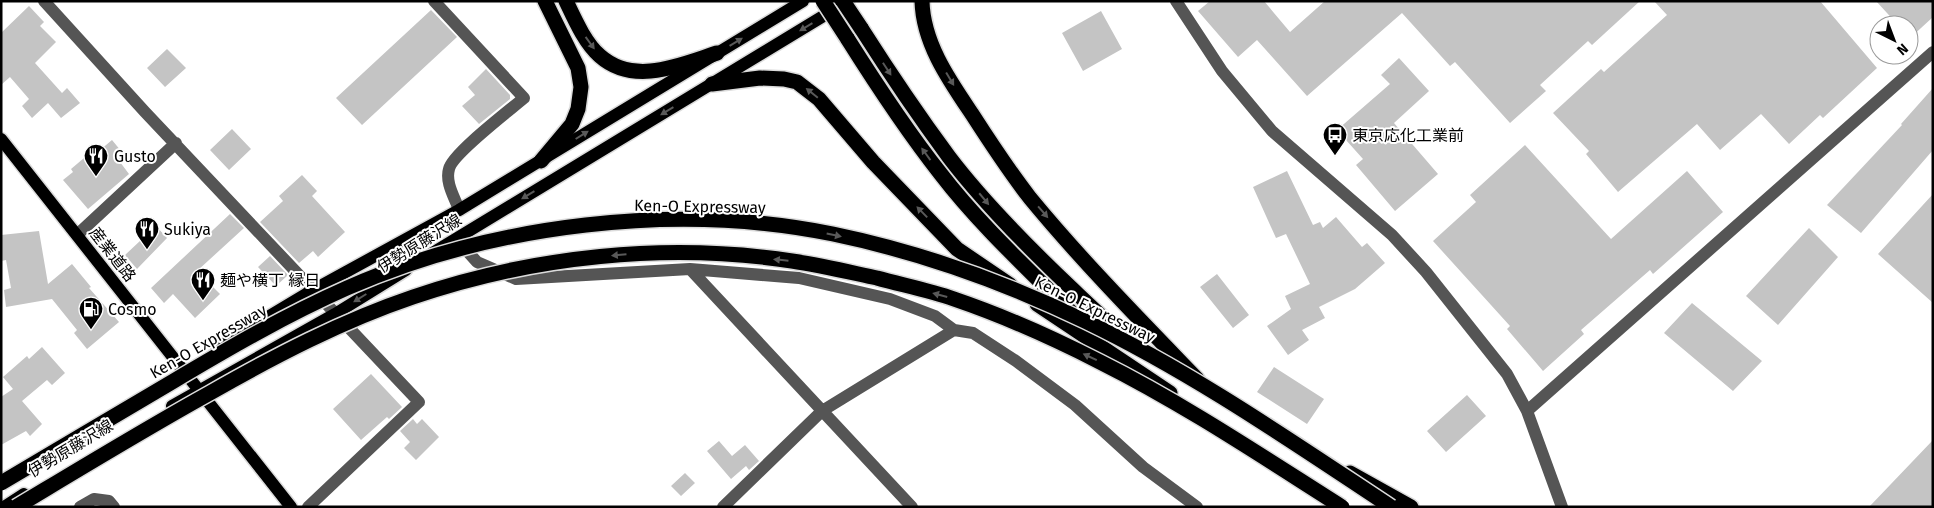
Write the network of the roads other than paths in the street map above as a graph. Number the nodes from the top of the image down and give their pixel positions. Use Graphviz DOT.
graph roads {
  1 [pos="44,1"];
  2 [pos="434,1"];
  3 [pos="545,1"];
  4 [pos="566,1"];
  5 [pos="803,1"];
  6 [pos="823,1"];
  7 [pos="843,1"];
  8 [pos="848,1"];
  9 [pos="922,1"];
  10 [pos="1176,1"];
  11 [pos="1933,52"];
  12 [pos="717,54"];
  13 [pos="712,84"];
  14 [pos="1,140"];
  15 [pos="176,143"];
  16 [pos="541,161"];
  17 [pos="459,210"];
  18 [pos="77,235"];
  19 [pos="456,239"];
  20 [pos="690,269"];
  21 [pos="313,290"];
  22 [pos="335,314"];
  23 [pos="954,330"];
  24 [pos="1114,356"];
  25 [pos="183,368"];
  26 [pos="1201,384"];
  27 [pos="200,390"];
  28 [pos="822,411"];
  29 [pos="1526,411"];
  30 [pos="1,476"];
  31 [pos="1,483"];
  32 [pos="4,507"];
  33 [pos="16,507"];
  34 [pos="80,507"];
  35 [pos="114,507"];
  36 [pos="290,507"];
  37 [pos="308,507"];
  38 [pos="723,507"];
  39 [pos="912,507"];
  40 [pos="1197,507"];
  41 [pos="1334,507"];
  42 [pos="1342,507"];
  43 [pos="1391,507"];
  44 [pos="1411,507"];
  45 [pos="1562,507"];
  1 -- 15 [label="street"];
  2 -- 17 [label="street"];
  3 -- 16 [label="highway"];
  4 -- 12 [label="highway, one-way"];
  12 -- 5 [label="main road, 伊勢原藤沢線, one-way"];
  24 -- 6 [label="highway, one-way, bridge"];
  7 -- 26 [label="highway, one-way, bridge"];
  8 -- 13 [label="main road, 伊勢原藤沢線, one-way"];
  9 -- 26 [label="highway, one-way"];
  10 -- 29 [label="street"];
  11 -- 29 [label="street"];
  16 -- 12 [label="main road, 伊勢原藤沢線, one-way"];
  13 -- 19 [label="main road, 伊勢原藤沢線, one-way"];
  24 -- 13 [label="highway, one-way"];
  14 -- 18 [label="main road, 産業道路"];
  15 -- 18 [label="street"];
  15 -- 21 [label="street"];
  16 -- 17 [label="main road, 伊勢原藤沢線"];
  17 -- 21 [label="main road, 伊勢原藤沢線"];
  18 -- 25 [label="main road, 産業道路"];
  19 -- 20 [label="street"];
  19 -- 22 [label="main road, 伊勢原藤沢線, one-way"];
  20 -- 23 [label="street"];
  20 -- 28 [label="street"];
  21 -- 22 [label="street"];
  21 -- 25 [label="main road, 伊勢原藤沢線"];
  22 -- 27 [label="main road, 伊勢原藤沢線"];
  22 -- 37 [label="street"];
  23 -- 28 [label="street"];
  23 -- 40 [label="street"];
  24 -- 41 [label="highway"];
  25 -- 27 [label="main road, 産業道路"];
  25 -- 30 [label="main road, 伊勢原藤沢線"];
  26 -- 44 [label="highway"];
  27 -- 32 [label="main road, 伊勢原藤沢線"];
  27 -- 36 [label="main road, 産業道路"];
  28 -- 38 [label="street"];
  28 -- 39 [label="street"];
  29 -- 45 [label="street"];
  31 -- 43 [label="highway, Ken-O Expressway, one-way, bridge"];
  42 -- 33 [label="highway, one-way, bridge"];
  34 -- 35 [label="street"];
}
